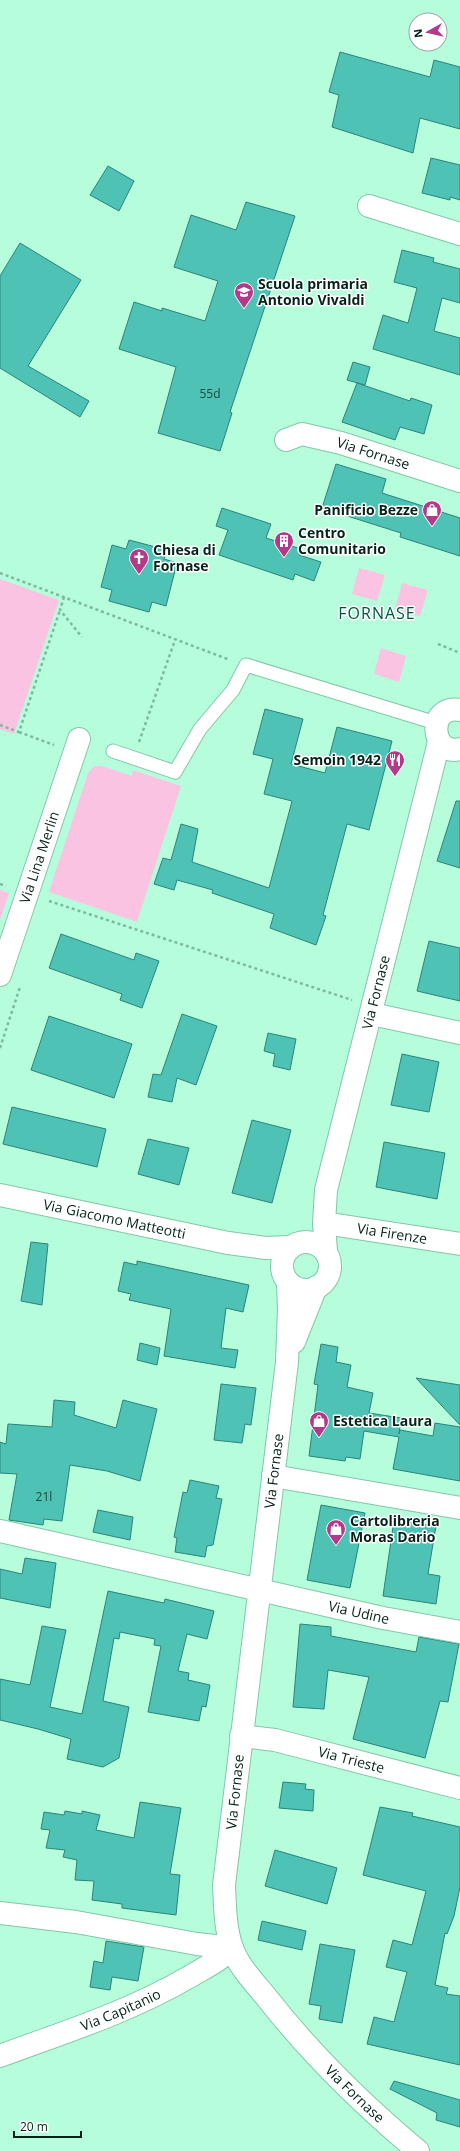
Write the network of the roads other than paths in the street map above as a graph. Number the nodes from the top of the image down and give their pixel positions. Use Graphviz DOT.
graph roads {
  1 [pos="369,206"];
  2 [pos="460,234"];
  3 [pos="286,440"];
  4 [pos="460,482"];
  5 [pos="458,706"];
  6 [pos="79,739"];
  7 [pos="448,741"];
  8 [pos="113,751"];
  9 [pos="0,975"];
  10 [pos="373,1010"];
  11 [pos="460,1033"];
  12 [pos="326,1190"];
  13 [pos="0,1195"];
  14 [pos="324,1223"];
  15 [pos="228,1243"];
  16 [pos="460,1244"];
  17 [pos="294,1245"];
  18 [pos="326,1252"];
  19 [pos="286,1278"];
  20 [pos="316,1287"];
  21 [pos="287,1362"];
  22 [pos="273,1476"];
  23 [pos="460,1508"];
  24 [pos="0,1531"];
  25 [pos="259,1589"];
  26 [pos="460,1632"];
  27 [pos="241,1736"];
  28 [pos="460,1788"];
  29 [pos="0,1913"];
  30 [pos="232,1948"];
  31 [pos="0,2056"];
  32 [pos="418,2151"];
  1 -- 2 [label="street"];
  3 -- 4 [label="street, Via Fornase"];
  5 -- 7 [label="street"];
  6 -- 9 [label="street, Via Lina Merlin"];
  7 -- 8 [label="lane"];
  7 -- 10 [label="street, Via Fornase"];
  10 -- 11 [label="street"];
  10 -- 12 [label="street, Via Fornase"];
  12 -- 14 [label="street, Via Fornase"];
  12 -- 17 [label="street, Via Fornase"];
  13 -- 15 [label="street, Via Giacomo Matteotti"];
  14 -- 16 [label="street, Via Firenze"];
  14 -- 18 [label="street, Via Fornase"];
  15 -- 17 [label="street, Via Giacomo Matteotti"];
  15 -- 19 [label="street, Via Giacomo Matteotti"];
  17 -- 18 [label="street"];
  17 -- 19 [label="street, Via Fornase"];
  18 -- 20 [label="street, Via Fornase"];
  19 -- 20 [label="street"];
  19 -- 21 [label="street, Via Fornase"];
  20 -- 21 [label="street, Via Fornase"];
  21 -- 22 [label="street, Via Fornase"];
  22 -- 23 [label="street"];
  22 -- 25 [label="street, Via Fornase"];
  24 -- 25 [label="street, Via Udine"];
  25 -- 26 [label="street, Via Udine"];
  25 -- 27 [label="street, Via Fornase"];
  27 -- 28 [label="street, Via Trieste"];
  27 -- 30 [label="street, Via Fornase"];
  29 -- 30 [label="street"];
  30 -- 31 [label="street, Via Capitanio"];
  30 -- 32 [label="street, Via Fornase"];
}
